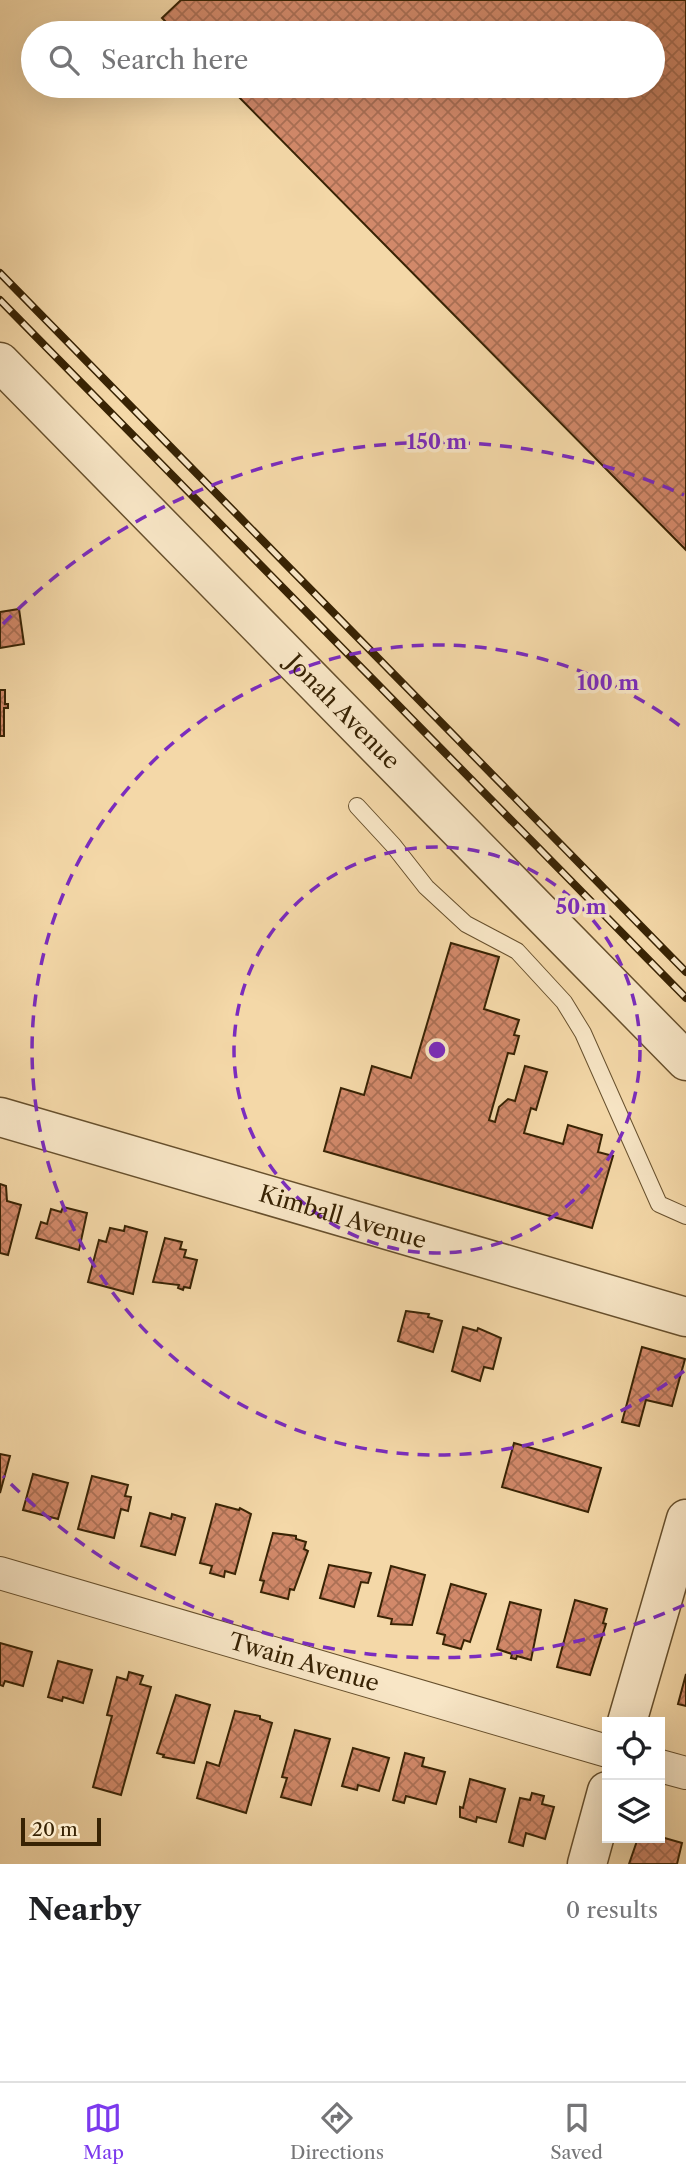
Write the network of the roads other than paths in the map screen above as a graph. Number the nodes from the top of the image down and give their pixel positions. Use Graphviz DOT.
graph roads {
  1 [pos="0,362"];
  2 [pos="357,806"];
  3 [pos="686,1061"];
  4 [pos="0,1117"];
  5 [pos="686,1216"];
  6 [pos="686,1317"];
  7 [pos="686,1519"];
  8 [pos="0,1573"];
  9 [pos="628,1717"];
  10 [pos="602,1750"];
  11 [pos="665,1767"];
  12 [pos="686,1773"];
  13 [pos="602,1809"];
  14 [pos="587,1864"];
  1 -- 3 [label="street, Jonah Avenue"];
  2 -- 5 [label="lane"];
  4 -- 6 [label="street, Kimball Avenue"];
  7 -- 9 [label="street"];
  8 -- 10 [label="street, Twain Avenue"];
  11 -- 12 [label="street"];
  13 -- 14 [label="street"];
}
